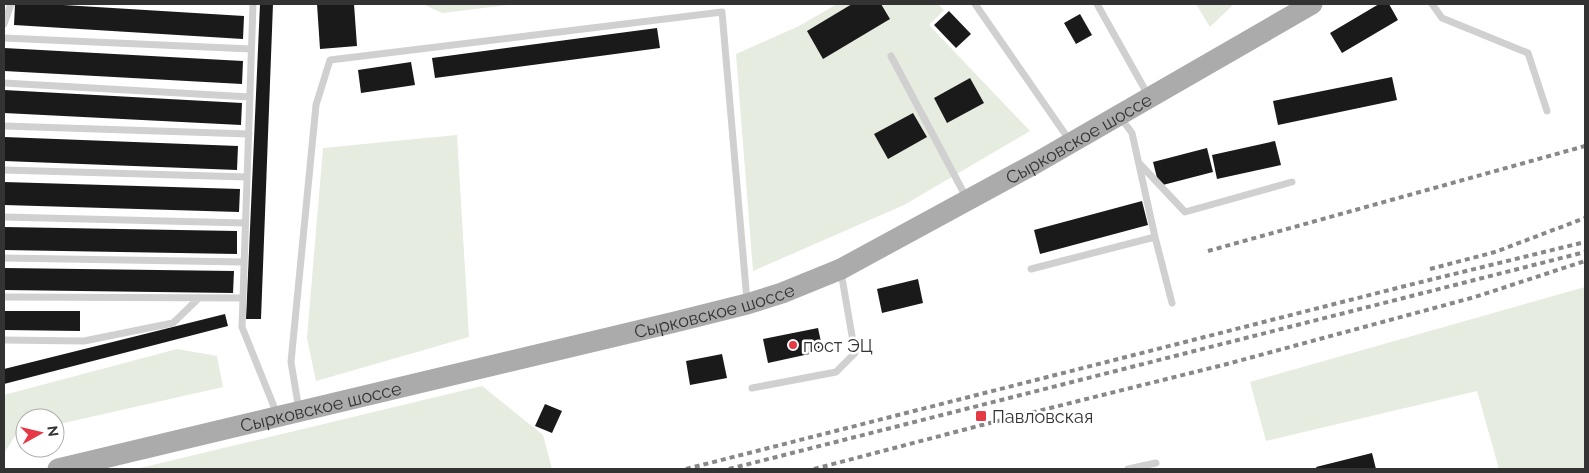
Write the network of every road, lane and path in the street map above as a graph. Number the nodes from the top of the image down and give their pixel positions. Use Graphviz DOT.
graph roads {
  1 [pos="11,4"];
  2 [pos="253,4"];
  3 [pos="975,4"];
  4 [pos="1097,4"];
  5 [pos="1312,4"];
  6 [pos="1432,4"];
  7 [pos="4,24"];
  8 [pos="4,38"];
  9 [pos="252,49"];
  10 [pos="892,56"];
  11 [pos="4,83"];
  12 [pos="250,97"];
  13 [pos="1149,97"];
  14 [pos="1547,111"];
  15 [pos="1118,115"];
  16 [pos="4,126"];
  17 [pos="248,134"];
  18 [pos="1070,142"];
  19 [pos="1138,162"];
  20 [pos="4,170"];
  21 [pos="247,177"];
  22 [pos="1292,182"];
  23 [pos="967,200"];
  24 [pos="4,217"];
  25 [pos="246,223"];
  26 [pos="1155,237"];
  27 [pos="4,258"];
  28 [pos="244,262"];
  29 [pos="841,269"];
  30 [pos="1031,269"];
  31 [pos="4,297"];
  32 [pos="199,298"];
  33 [pos="243,298"];
  34 [pos="1172,303"];
  35 [pos="747,304"];
  36 [pos="4,340"];
  37 [pos="752,388"];
  38 [pos="300,412"];
  39 [pos="279,417"];
  40 [pos="1156,463"];
  41 [pos="58,469"];
  42 [pos="1128,469"];
  1 -- 7 [label="lane"];
  2 -- 9 [label="lane"];
  3 -- 18 [label="lane"];
  4 -- 13 [label="lane"];
  5 -- 13 [label="main road, Сырковское шоссе"];
  6 -- 14 [label="lane"];
  8 -- 9 [label="lane"];
  9 -- 12 [label="lane"];
  10 -- 23 [label="lane"];
  11 -- 12 [label="lane"];
  12 -- 17 [label="lane"];
  13 -- 15 [label="main road, Сырковское шоссе"];
  15 -- 18 [label="main road, Сырковское шоссе"];
  15 -- 19 [label="lane"];
  16 -- 17 [label="lane"];
  17 -- 21 [label="lane"];
  18 -- 23 [label="main road, Сырковское шоссе"];
  19 -- 22 [label="lane"];
  19 -- 26 [label="lane"];
  20 -- 21 [label="lane"];
  21 -- 25 [label="lane"];
  23 -- 29 [label="main road, Сырковское шоссе"];
  24 -- 25 [label="lane"];
  25 -- 28 [label="lane"];
  26 -- 30 [label="lane"];
  26 -- 34 [label="lane"];
  27 -- 28 [label="lane"];
  28 -- 33 [label="lane"];
  29 -- 35 [label="main road, Сырковское шоссе"];
  29 -- 37 [label="lane"];
  31 -- 32 [label="lane"];
  32 -- 33 [label="lane"];
  32 -- 36 [label="lane"];
  33 -- 39 [label="lane"];
  35 -- 38 [label="main road, Сырковское шоссе"];
  35 -- 38 [label="lane"];
  38 -- 39 [label="main road, Сырковское шоссе"];
  39 -- 41 [label="main road, Сырковское шоссе"];
  40 -- 42 [label="lane"];
}
